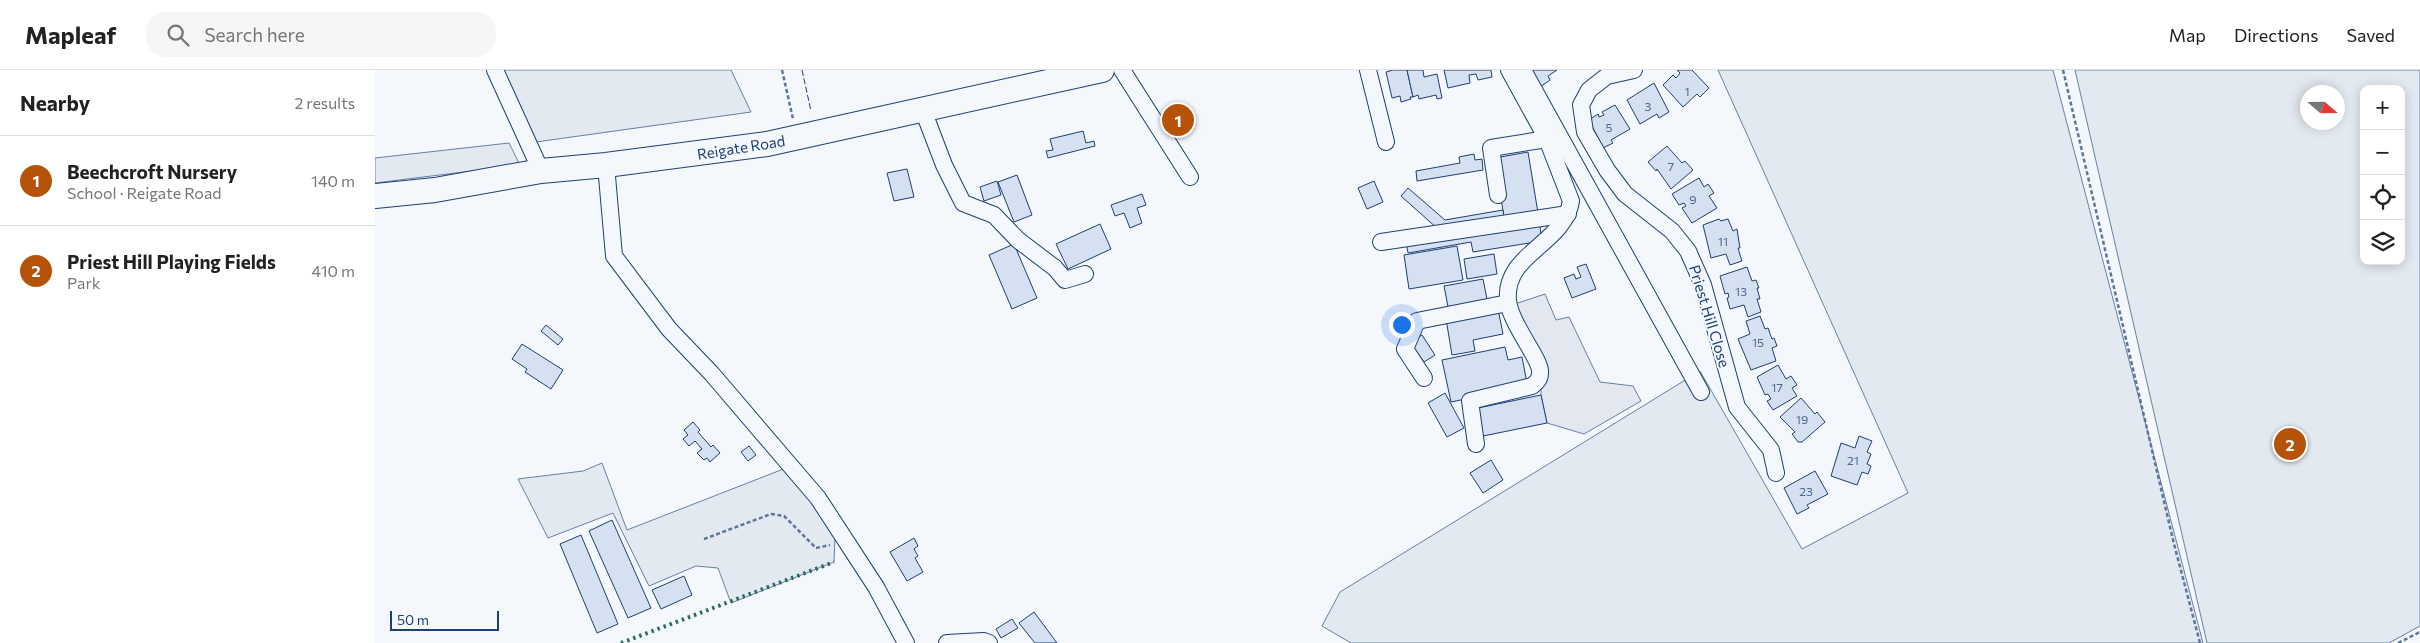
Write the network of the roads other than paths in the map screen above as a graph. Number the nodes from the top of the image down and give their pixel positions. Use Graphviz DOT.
graph roads {
  1 [pos="495,70"];
  2 [pos="1102,70"];
  3 [pos="1122,70"];
  4 [pos="1369,70"];
  5 [pos="1509,70"];
  6 [pos="1523,70"];
  7 [pos="1634,70"];
  8 [pos="923,110"];
  9 [pos="1547,139"];
  10 [pos="1386,142"];
  11 [pos="606,165"];
  12 [pos="541,171"];
  13 [pos="1190,177"];
  14 [pos="1498,195"];
  15 [pos="375,196"];
  16 [pos="1567,214"];
  17 [pos="1381,242"];
  18 [pos="1085,274"];
  19 [pos="1508,303"];
  20 [pos="1424,378"];
  21 [pos="1701,392"];
  22 [pos="1475,444"];
  23 [pos="1776,474"];
  24 [pos="906,643"];
  25 [pos="947,643"];
  26 [pos="989,643"];
  1 -- 12 [label="street"];
  2 -- 8 [label="highway, Reigate Road"];
  3 -- 13 [label="street"];
  4 -- 10 [label="street"];
  5 -- 9 [label="street"];
  6 -- 21 [label="street"];
  7 -- 23 [label="street, Priest Hill Close"];
  8 -- 11 [label="highway, Reigate Road"];
  8 -- 18 [label="street"];
  9 -- 14 [label="street"];
  9 -- 16 [label="street"];
  11 -- 12 [label="highway, Reigate Road"];
  11 -- 24 [label="street"];
  12 -- 15 [label="highway, Reigate Road"];
  16 -- 17 [label="street"];
  16 -- 19 [label="street"];
  19 -- 20 [label="street"];
  19 -- 22 [label="street"];
  25 -- 26 [label="street"];
}
